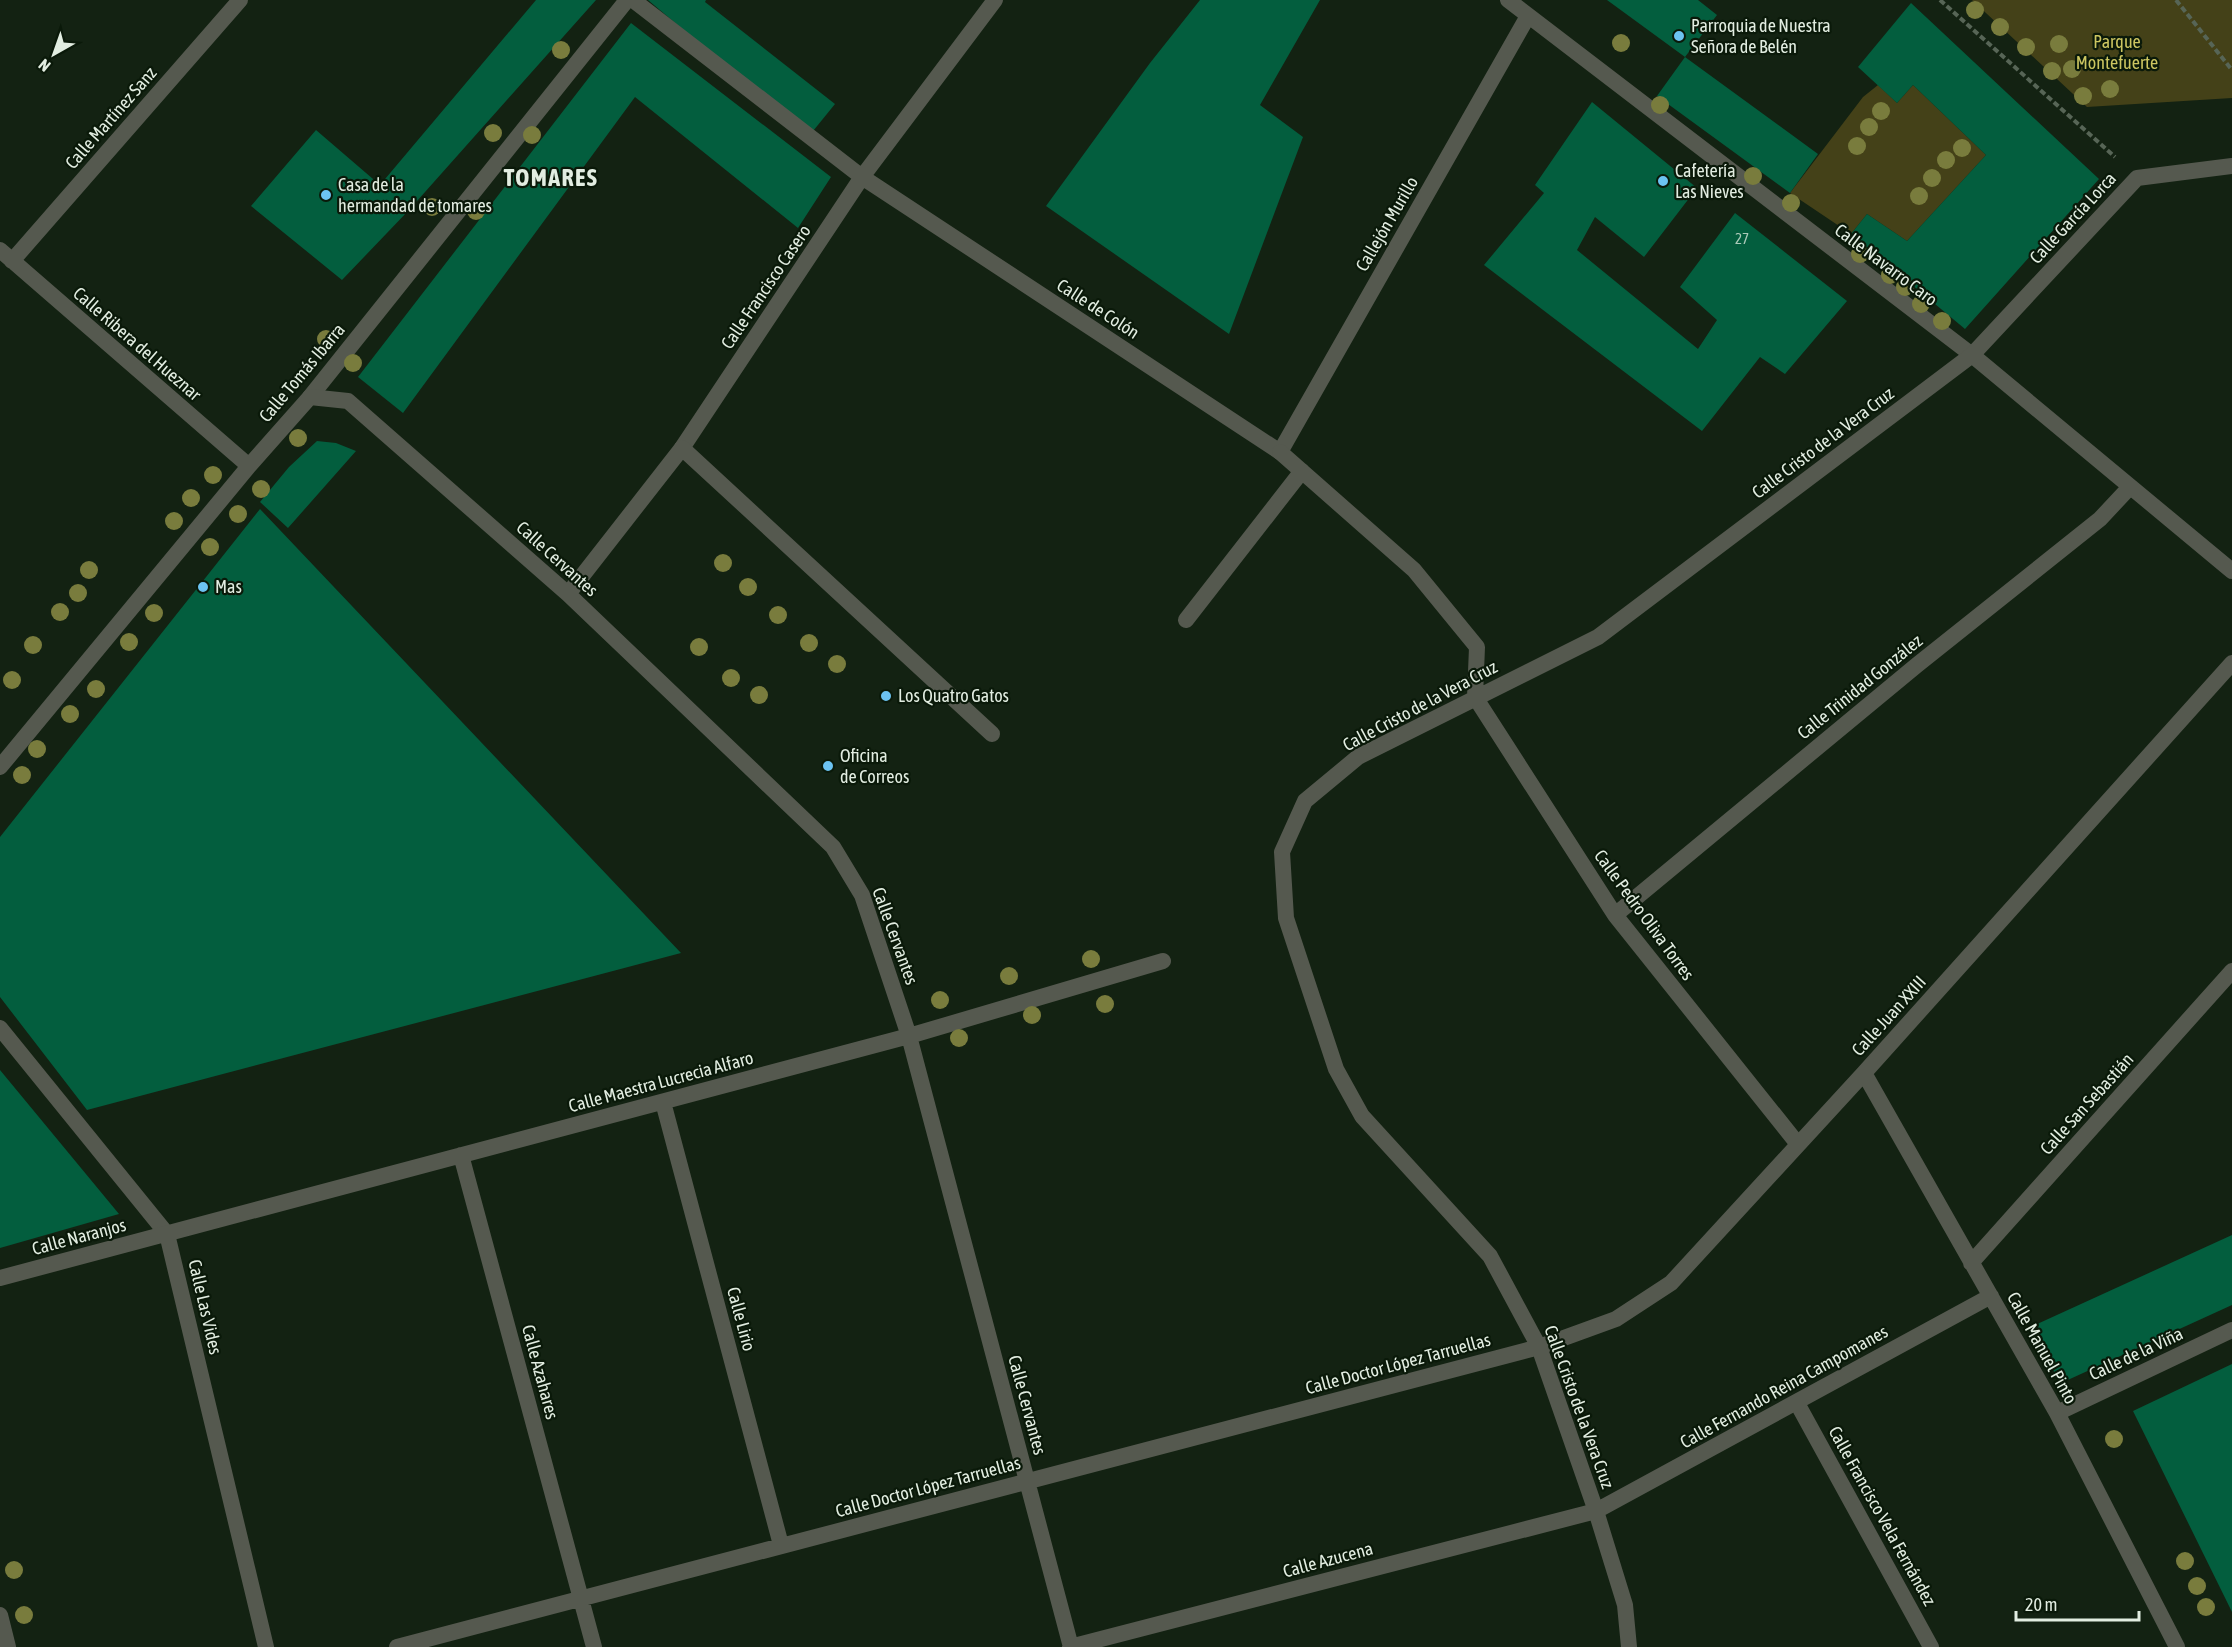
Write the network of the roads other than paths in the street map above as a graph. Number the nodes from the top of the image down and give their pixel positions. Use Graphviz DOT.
graph roads {
  1 [pos="240,0"];
  2 [pos="627,0"];
  3 [pos="633,0"];
  4 [pos="995,0"];
  5 [pos="1508,0"];
  6 [pos="1528,16"];
  7 [pos="2232,166"];
  8 [pos="862,177"];
  9 [pos="6,256"];
  10 [pos="1972,355"];
  11 [pos="310,397"];
  12 [pos="682,448"];
  13 [pos="1280,452"];
  14 [pos="249,466"];
  15 [pos="1302,471"];
  16 [pos="2129,488"];
  17 [pos="2232,571"];
  18 [pos="568,594"];
  19 [pos="1186,620"];
  20 [pos="2232,663"];
  21 [pos="1475,698"];
  22 [pos="992,734"];
  23 [pos="0,767"];
  24 [pos="1615,915"];
  25 [pos="1163,961"];
  26 [pos="2232,970"];
  27 [pos="0,1028"];
  28 [pos="909,1036"];
  29 [pos="1864,1073"];
  30 [pos="663,1102"];
  31 [pos="1797,1143"];
  32 [pos="461,1155"];
  33 [pos="167,1234"];
  34 [pos="1971,1263"];
  35 [pos="0,1278"];
  36 [pos="1991,1296"];
  37 [pos="2232,1330"];
  38 [pos="1539,1347"];
  39 [pos="1797,1403"];
  40 [pos="2057,1413"];
  41 [pos="1027,1481"];
  42 [pos="1596,1511"];
  43 [pos="781,1545"];
  44 [pos="581,1598"];
  45 [pos="0,1615"];
  46 [pos="8,1647"];
  47 [pos="266,1647"];
  48 [pos="397,1647"];
  49 [pos="594,1647"];
  50 [pos="1071,1647"];
  51 [pos="1629,1647"];
  52 [pos="1931,1647"];
  53 [pos="2177,1647"];
  1 -- 9 [label="street, Calle Martínez Sanz"];
  2 -- 11 [label="street, Calle Tomás Ibarra"];
  3 -- 8 [label="street, Calle de Colón"];
  4 -- 8 [label="street, Calle Francisco Casero"];
  5 -- 6 [label="street, Calle Navarro Caro"];
  6 -- 10 [label="street, Calle Navarro Caro"];
  6 -- 13 [label="street, Callejón Murillo"];
  7 -- 10 [label="street, Calle García Lorca"];
  8 -- 12 [label="street, Calle Francisco Casero"];
  8 -- 13 [label="street, Calle de Colón"];
  9 -- 14 [label="street, Calle Ribera del Hueznar"];
  10 -- 16 [label="street, Calle Navarro Caro"];
  10 -- 21 [label="street, Calle Cristo de la Vera Cruz"];
  11 -- 14 [label="street, Calle Tomás Ibarra"];
  11 -- 18 [label="street, Calle Cervantes"];
  12 -- 18 [label="street, Calle Francisco Casero"];
  12 -- 22 [label="street"];
  13 -- 15 [label="street, Calle de Colón"];
  14 -- 23 [label="street, Calle Tomás Ibarra"];
  15 -- 19 [label="street"];
  15 -- 21 [label="street, Calle de Colón"];
  16 -- 17 [label="street, Calle Navarro Caro"];
  16 -- 24 [label="street, Calle Trinidad González"];
  18 -- 28 [label="street, Calle Cervantes"];
  20 -- 29 [label="street, Calle Juan XXIII"];
  21 -- 24 [label="street, Calle Pedro Oliva Torres"];
  21 -- 38 [label="street, Calle Cristo de la Vera Cruz"];
  24 -- 31 [label="street, Calle Pedro Oliva Torres"];
  25 -- 28 [label="street, Calle Maestra Lucrecia Alfaro"];
  26 -- 34 [label="street, Calle San Sebastián"];
  27 -- 33 [label="street, Calle Las Vides"];
  28 -- 30 [label="street, Calle Maestra Lucrecia Alfaro"];
  28 -- 41 [label="street, Calle Cervantes"];
  29 -- 31 [label="street, Calle Juan XXIII"];
  29 -- 34 [label="street, Calle Manuel Pinto"];
  30 -- 32 [label="street, Calle Maestra Lucrecia Alfaro"];
  30 -- 43 [label="street, Calle Lirio"];
  31 -- 38 [label="street, Calle Juan XXIII"];
  32 -- 33 [label="street, Calle Maestra Lucrecia Alfaro"];
  32 -- 44 [label="street, Calle Azahares"];
  33 -- 35 [label="street, Calle Naranjos"];
  33 -- 47 [label="street, Calle Las Vides"];
  34 -- 36 [label="street, Calle Manuel Pinto"];
  36 -- 39 [label="street, Calle Fernando Reina Campomanes"];
  36 -- 40 [label="street, Calle Manuel Pinto"];
  37 -- 40 [label="street, Calle de la Viña"];
  38 -- 41 [label="street, Calle Doctor López Tarruellas"];
  38 -- 42 [label="street, Calle Cristo de la Vera Cruz"];
  39 -- 42 [label="street, Calle Fernando Reina Campomanes"];
  39 -- 52 [label="street, Calle Francisco Vela Fernández"];
  40 -- 53 [label="street, Calle Manuel Pinto"];
  41 -- 43 [label="street, Calle Doctor López Tarruellas"];
  41 -- 50 [label="street, Calle Cervantes"];
  42 -- 50 [label="street, Calle Azucena"];
  42 -- 51 [label="street, Calle Cristo de la Vera Cruz"];
  43 -- 44 [label="street, Calle Doctor López Tarruellas"];
  44 -- 48 [label="street, Calle Doctor López Tarruellas"];
  44 -- 49 [label="street, Calle Azahares"];
  45 -- 46 [label="street"];
}
